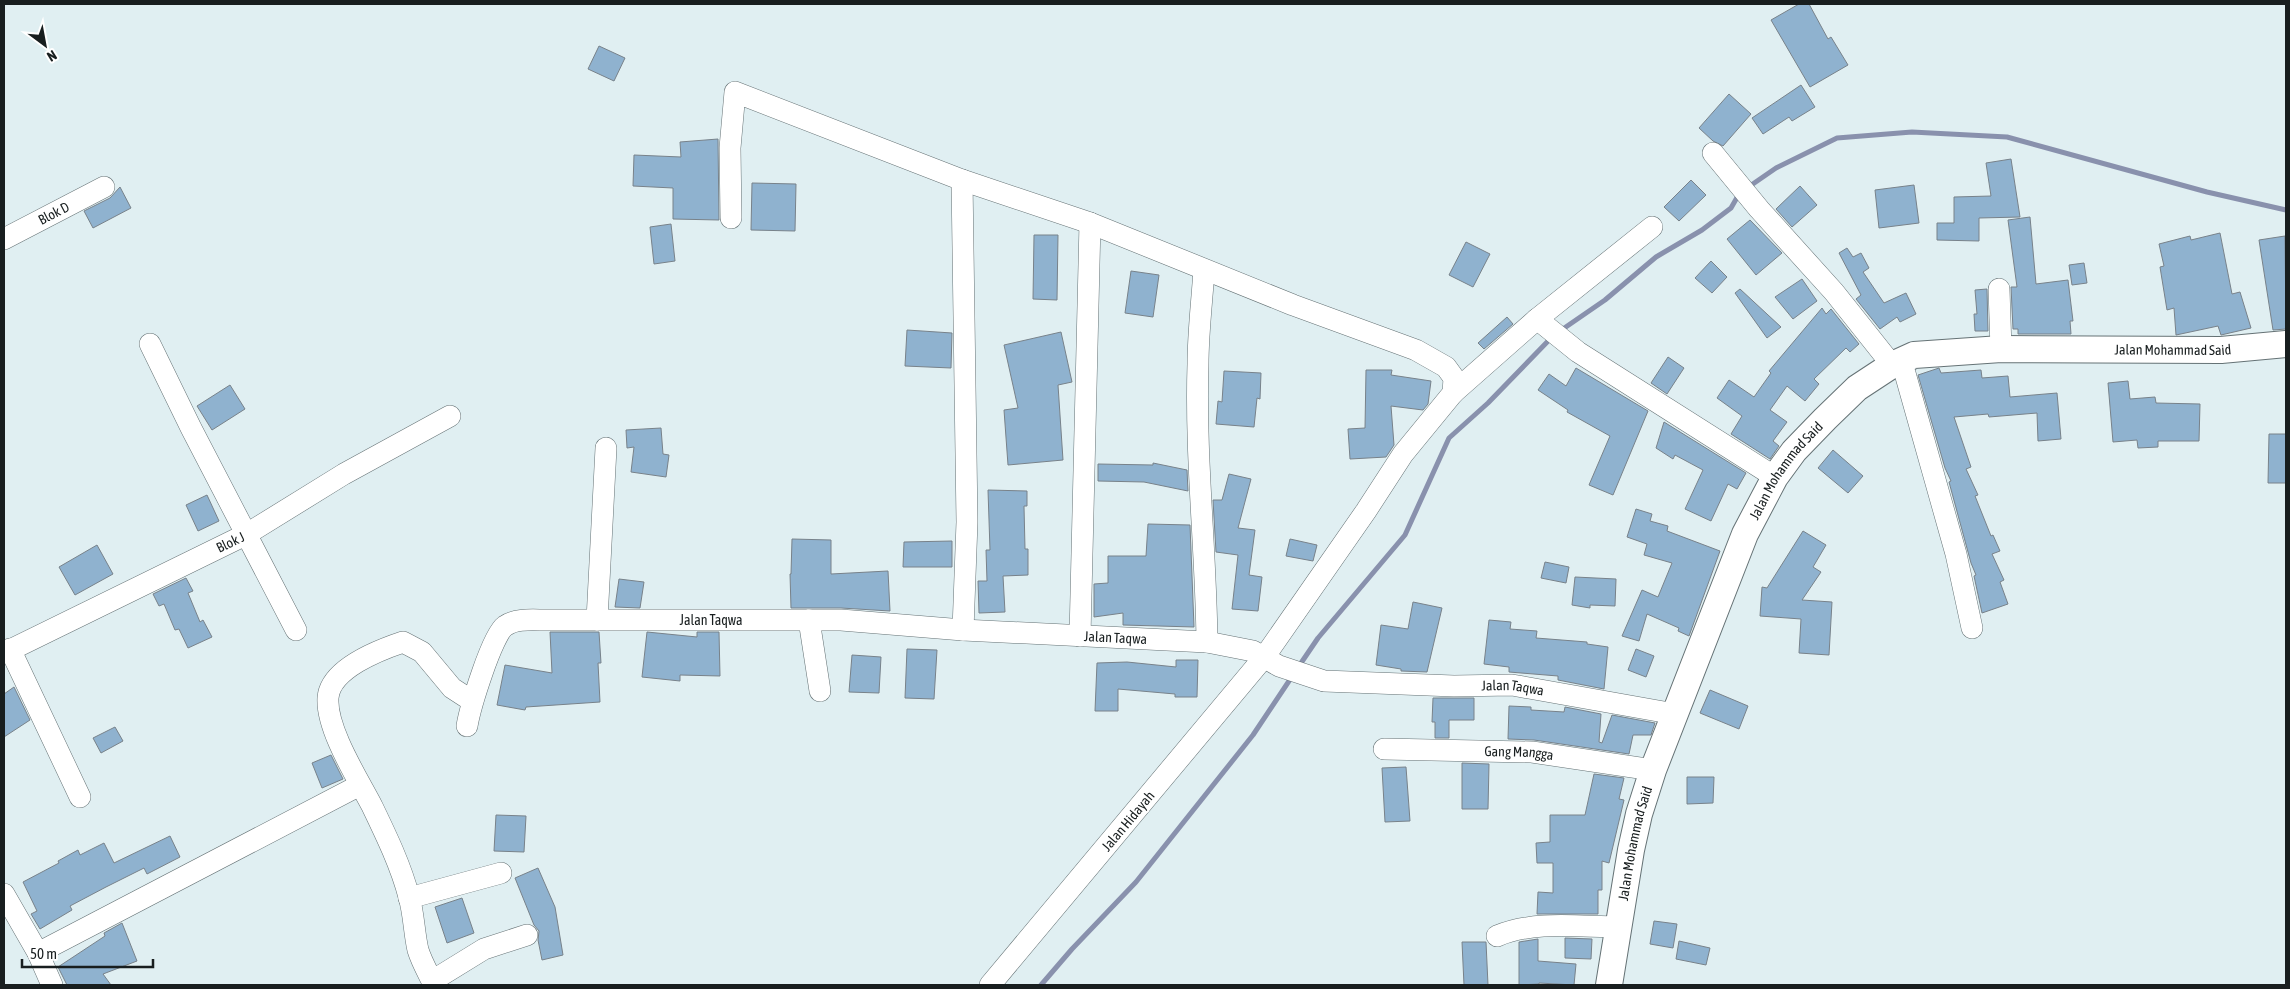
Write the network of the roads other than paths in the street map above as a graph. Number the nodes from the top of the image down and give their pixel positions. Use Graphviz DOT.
graph roads {
  1 [pos="1713,153"];
  2 [pos="962,180"];
  3 [pos="104,187"];
  4 [pos="731,218"];
  5 [pos="1090,223"];
  6 [pos="1652,227"];
  7 [pos="4,239"];
  8 [pos="1204,270"];
  9 [pos="1999,289"];
  10 [pos="1542,323"];
  11 [pos="150,344"];
  12 [pos="2286,344"];
  13 [pos="2001,349"];
  14 [pos="1896,362"];
  15 [pos="1452,393"];
  16 [pos="450,416"];
  17 [pos="606,448"];
  18 [pos="1775,477"];
  19 [pos="247,534"];
  20 [pos="597,620"];
  21 [pos="808,620"];
  22 [pos="1972,628"];
  23 [pos="296,630"];
  24 [pos="963,630"];
  25 [pos="1080,636"];
  26 [pos="1207,642"];
  27 [pos="7,651"];
  28 [pos="1272,661"];
  29 [pos="820,691"];
  30 [pos="472,702"];
  31 [pos="1675,714"];
  32 [pos="467,726"];
  33 [pos="1384,749"];
  34 [pos="1653,770"];
  35 [pos="360,785"];
  36 [pos="80,797"];
  37 [pos="501,873"];
  38 [pos="4,894"];
  39 [pos="409,898"];
  40 [pos="1620,927"];
  41 [pos="527,935"];
  42 [pos="1497,936"];
  43 [pos="38,953"];
  44 [pos="432,983"];
  45 [pos="52,985"];
  46 [pos="990,985"];
  47 [pos="1610,985"];
  1 -- 14 [label="street"];
  2 -- 4 [label="street"];
  2 -- 5 [label="street"];
  2 -- 24 [label="street"];
  3 -- 7 [label="street, Blok D"];
  5 -- 8 [label="street"];
  5 -- 25 [label="street"];
  6 -- 10 [label="street, Jalan Hidayah"];
  8 -- 15 [label="street"];
  8 -- 26 [label="street"];
  9 -- 13 [label="street"];
  10 -- 15 [label="street, Jalan Hidayah"];
  10 -- 18 [label="street"];
  11 -- 19 [label="street"];
  12 -- 13 [label="street, Jalan Mohammad Said"];
  13 -- 14 [label="street, Jalan Mohammad Said"];
  14 -- 18 [label="street, Jalan Mohammad Said"];
  14 -- 22 [label="street"];
  15 -- 28 [label="street, Jalan Hidayah"];
  16 -- 19 [label="street, Blok J"];
  17 -- 20 [label="street"];
  18 -- 31 [label="street, Jalan Mohammad Said"];
  19 -- 23 [label="street"];
  19 -- 27 [label="street, Blok J"];
  20 -- 21 [label="street, Jalan Taqwa"];
  20 -- 30 [label="street, Jalan Taqwa"];
  21 -- 24 [label="street, Jalan Taqwa"];
  21 -- 29 [label="street"];
  24 -- 25 [label="street, Jalan Taqwa"];
  25 -- 26 [label="street, Jalan Taqwa"];
  26 -- 28 [label="street, Jalan Taqwa"];
  27 -- 36 [label="street"];
  28 -- 31 [label="street, Jalan Taqwa"];
  28 -- 46 [label="street, Jalan Hidayah"];
  30 -- 32 [label="street, Jalan Taqwa"];
  30 -- 35 [label="street"];
  31 -- 34 [label="street, Jalan Mohammad Said"];
  33 -- 34 [label="street, Gang Mangga"];
  34 -- 40 [label="street, Jalan Mohammad Said"];
  35 -- 39 [label="street"];
  35 -- 43 [label="street"];
  37 -- 39 [label="street"];
  38 -- 43 [label="street"];
  39 -- 44 [label="street"];
  40 -- 42 [label="street"];
  40 -- 47 [label="street, Jalan Mohammad Said"];
  41 -- 44 [label="street"];
  43 -- 45 [label="street"];
}
